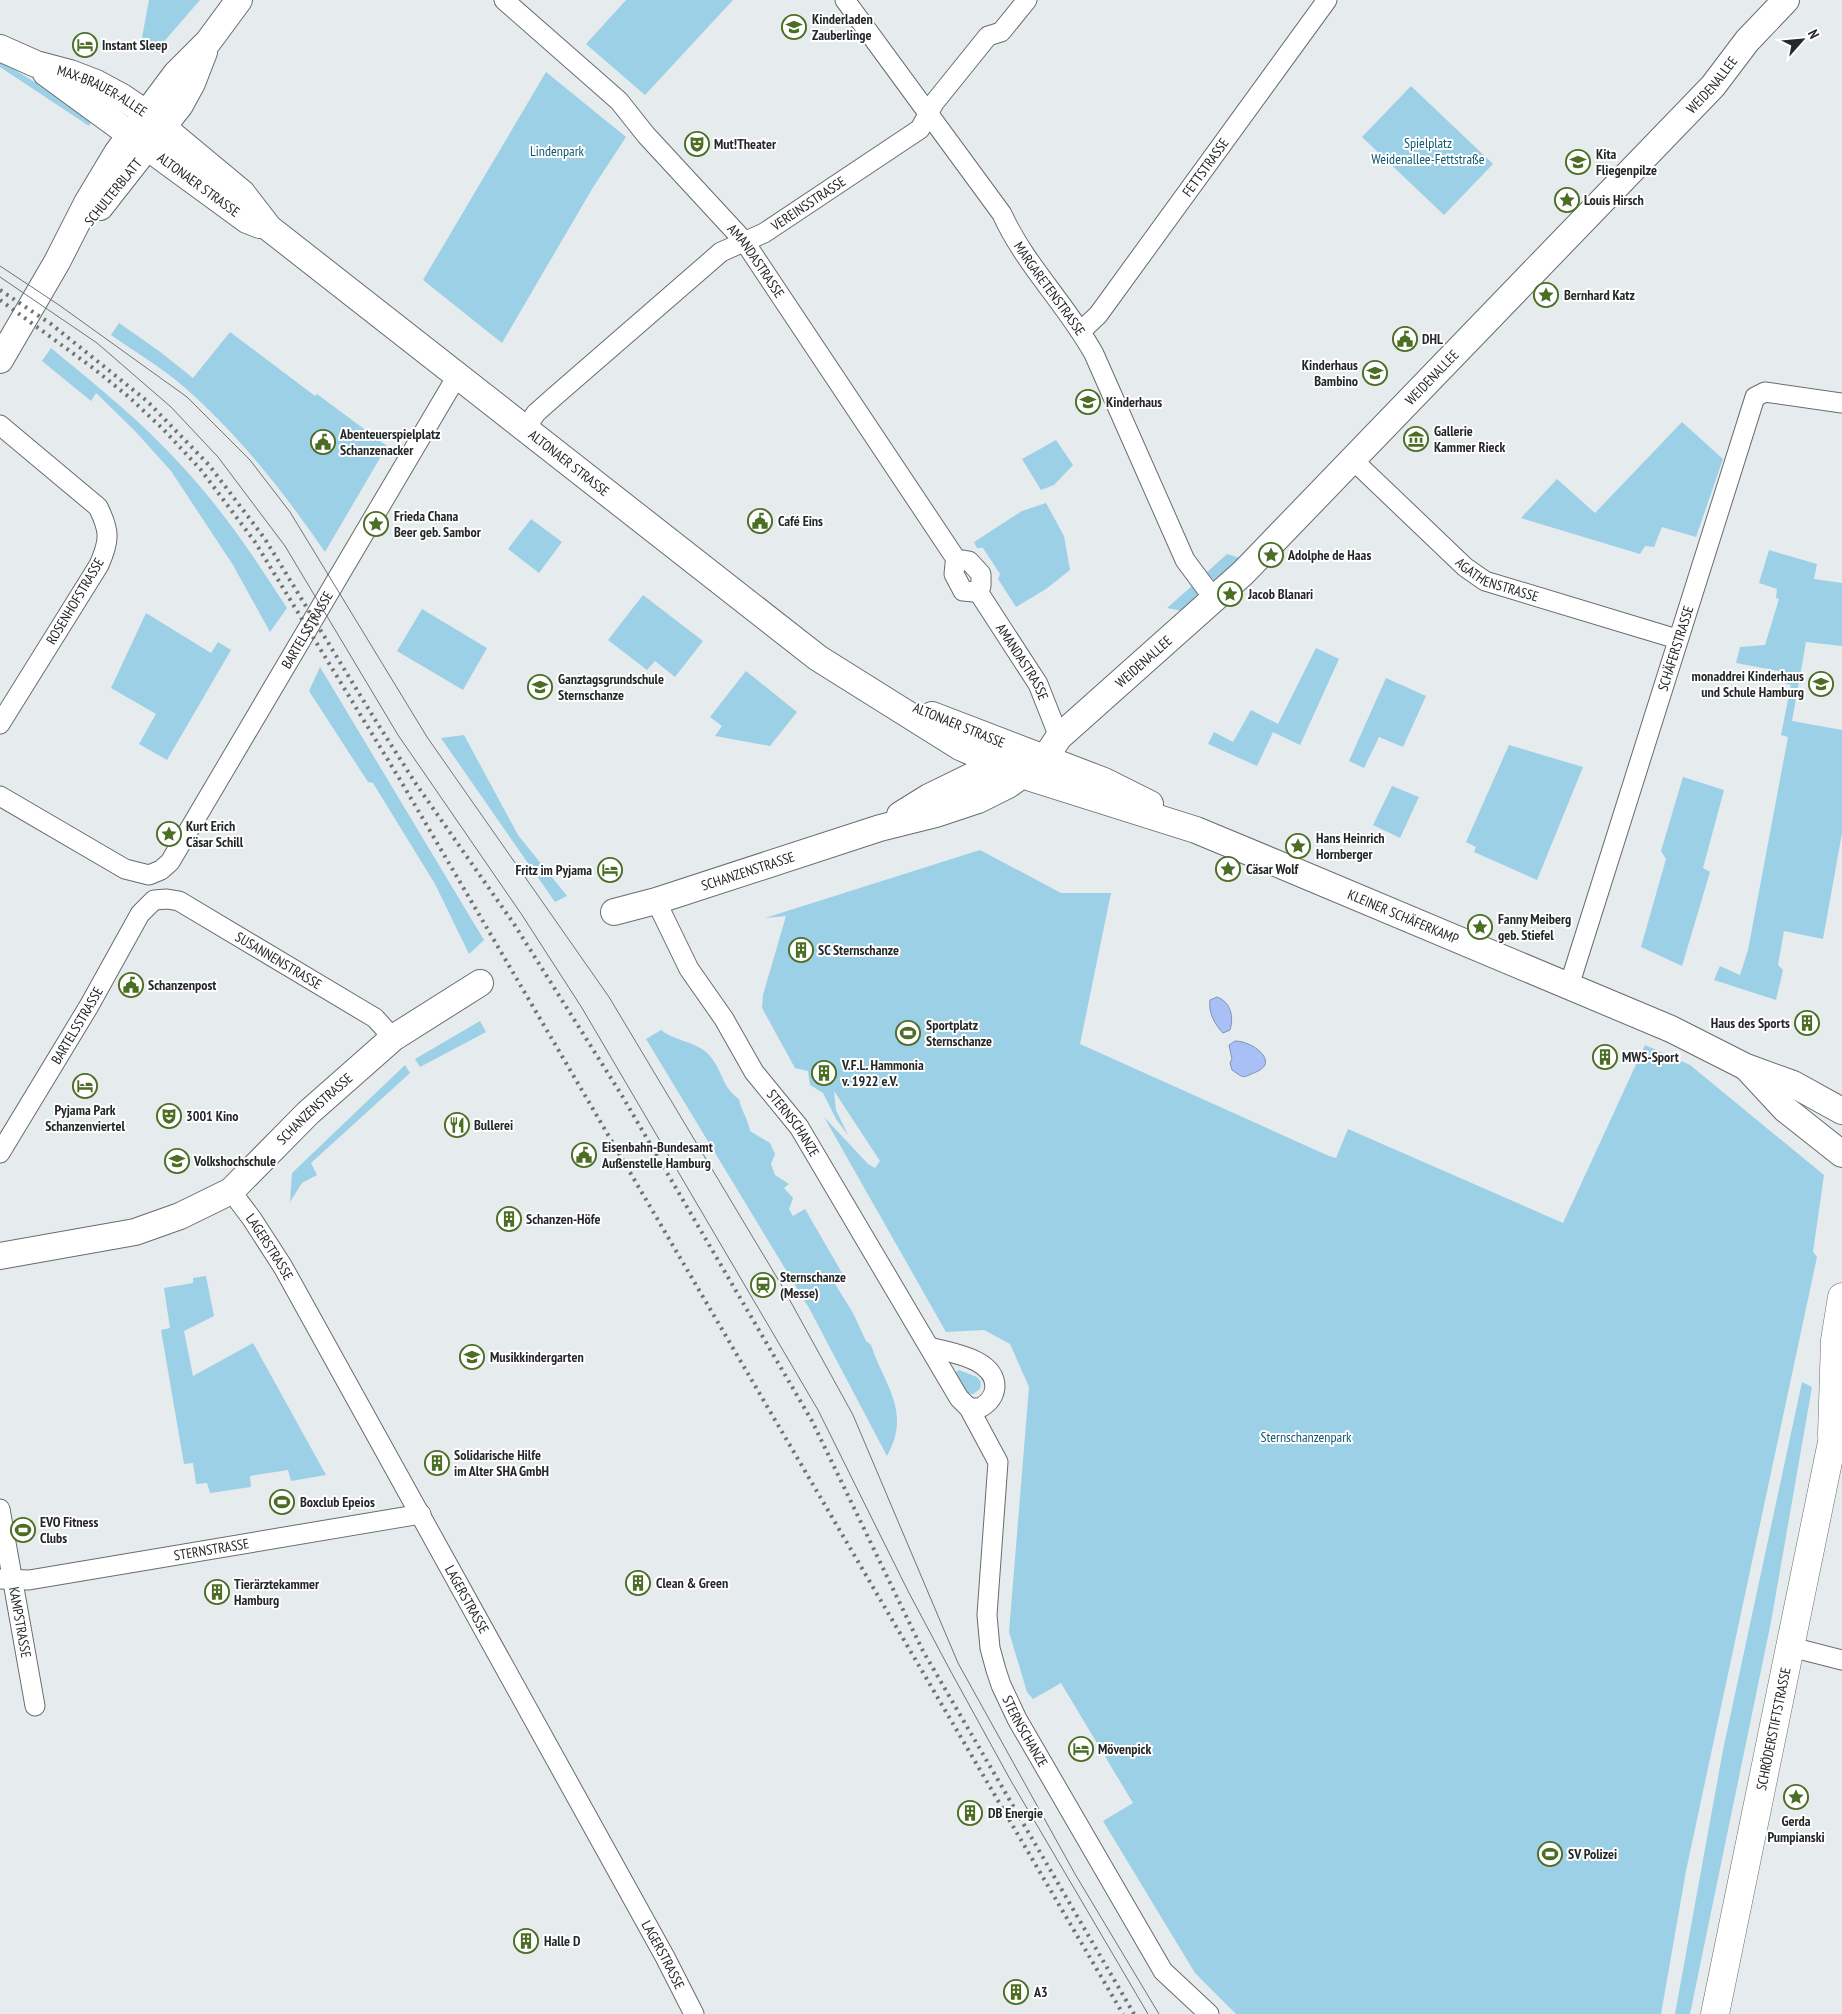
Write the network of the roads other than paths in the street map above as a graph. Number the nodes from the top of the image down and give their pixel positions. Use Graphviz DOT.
graph roads {
  1 [pos="239,0"];
  2 [pos="504,0"];
  3 [pos="845,0"];
  4 [pos="1027,0"];
  5 [pos="1327,0"];
  6 [pos="1786,0"];
  7 [pos="0,48"];
  8 [pos="927,114"];
  9 [pos="147,131"];
  10 [pos="744,241"];
  11 [pos="1081,331"];
  12 [pos="0,360"];
  13 [pos="457,376"];
  14 [pos="1842,403"];
  15 [pos="0,425"];
  16 [pos="525,430"];
  17 [pos="1353,460"];
  18 [pos="1214,599"];
  19 [pos="1677,639"];
  20 [pos="873,691"];
  21 [pos="0,724"];
  22 [pos="1059,737"];
  23 [pos="1030,761"];
  24 [pos="996,764"];
  25 [pos="1056,787"];
  26 [pos="0,796"];
  27 [pos="978,800"];
  28 [pos="880,828"];
  29 [pos="1196,830"];
  30 [pos="154,900"];
  31 [pos="656,901"];
  32 [pos="614,912"];
  33 [pos="480,983"];
  34 [pos="1569,986"];
  35 [pos="393,1038"];
  36 [pos="1746,1067"];
  37 [pos="1842,1111"];
  38 [pos="0,1152"];
  39 [pos="1842,1154"];
  40 [pos="231,1191"];
  41 [pos="0,1256"];
  42 [pos="1842,1297"];
  43 [pos="930,1347"];
  44 [pos="969,1408"];
  45 [pos="1842,1415"];
  46 [pos="1832,1442"];
  47 [pos="0,1509"];
  48 [pos="421,1514"];
  49 [pos="6,1579"];
  50 [pos="1792,1647"];
  51 [pos="1842,1660"];
  52 [pos="35,1706"];
  53 [pos="694,2014"];
  54 [pos="1209,2014"];
  55 [pos="1715,2014"];
  1 -- 9 [label="street, SCHULTERBLATT"];
  2 -- 10 [label="street, AMANDASTRASSE"];
  3 -- 8 [label="street, MARGARETENSTRASSE"];
  4 -- 8 [label="street, VEREINSSTRASSE"];
  5 -- 11 [label="street, FETTSTRASSE"];
  6 -- 17 [label="street, WEIDENALLEE"];
  7 -- 9 [label="street, MAX-BRAUER-ALLEE"];
  8 -- 10 [label="street, VEREINSSTRASSE"];
  8 -- 11 [label="street, MARGARETENSTRASSE"];
  9 -- 12 [label="street, SCHULTERBLATT"];
  9 -- 13 [label="street, ALTONAER STRASSE"];
  10 -- 16 [label="street, VEREINSSTRASSE"];
  10 -- 22 [label="street, AMANDASTRASSE"];
  11 -- 18 [label="street, MARGARETENSTRASSE"];
  13 -- 16 [label="street, ALTONAER STRASSE"];
  13 -- 26 [label="street, BARTELSSTRASSE"];
  14 -- 19 [label="street, SCHÄFERSTRASSE"];
  15 -- 21 [label="street, ROSENHOFSTRASSE"];
  16 -- 20 [label="street, ALTONAER STRASSE"];
  17 -- 18 [label="street, WEIDENALLEE"];
  17 -- 19 [label="street, AGATHENSTRASSE"];
  18 -- 22 [label="street, WEIDENALLEE"];
  19 -- 34 [label="street, SCHÄFERSTRASSE"];
  20 -- 23 [label="street, ALTONAER STRASSE"];
  20 -- 24 [label="street, ALTONAER STRASSE"];
  22 -- 23 [label="street, WEIDENALLEE"];
  23 -- 24 [label="street, SCHANZENSTRASSE"];
  23 -- 25 [label="street, KLEINER SCHÄFERKAMP"];
  23 -- 27 [label="street, SCHANZENSTRASSE"];
  23 -- 29 [label="street, KLEINER SCHÄFERKAMP"];
  24 -- 28 [label="street, SCHANZENSTRASSE"];
  25 -- 27 [label="street"];
  25 -- 29 [label="street, KLEINER SCHÄFERKAMP"];
  27 -- 28 [label="street, SCHANZENSTRASSE"];
  28 -- 31 [label="street, SCHANZENSTRASSE"];
  29 -- 34 [label="street, KLEINER SCHÄFERKAMP"];
  30 -- 35 [label="street, SUSANNENSTRASSE"];
  30 -- 38 [label="street, BARTELSSTRASSE"];
  31 -- 32 [label="street, SCHANZENSTRASSE"];
  31 -- 43 [label="street, STERNSCHANZE"];
  33 -- 35 [label="street, SCHANZENSTRASSE"];
  34 -- 36 [label="street, KLEINER SCHÄFERKAMP"];
  35 -- 40 [label="street, SCHANZENSTRASSE"];
  36 -- 37 [label="street, KLEINER SCHÄFERKAMP"];
  36 -- 39 [label="street, KLEINER SCHÄFERKAMP"];
  40 -- 41 [label="street, SCHANZENSTRASSE"];
  40 -- 48 [label="street, LAGERSTRASSE"];
  42 -- 46 [label="main road, SCHRÖDERSTIFTSTRASSE"];
  43 -- 44 [label="street, STERNSCHANZE"];
  43 -- 44 [label="street"];
  44 -- 54 [label="street, STERNSCHANZE"];
  45 -- 46 [label="main road, SCHRÖDERSTIFTSTRASSE"];
  46 -- 50 [label="main road, SCHRÖDERSTIFTSTRASSE"];
  47 -- 49 [label="street, KAMPSTRASSE"];
  48 -- 49 [label="street, STERNSTRASSE"];
  48 -- 53 [label="street, LAGERSTRASSE"];
  49 -- 52 [label="street, KAMPSTRASSE"];
  50 -- 51 [label="street"];
  50 -- 55 [label="main road, SCHRÖDERSTIFTSTRASSE"];
}
